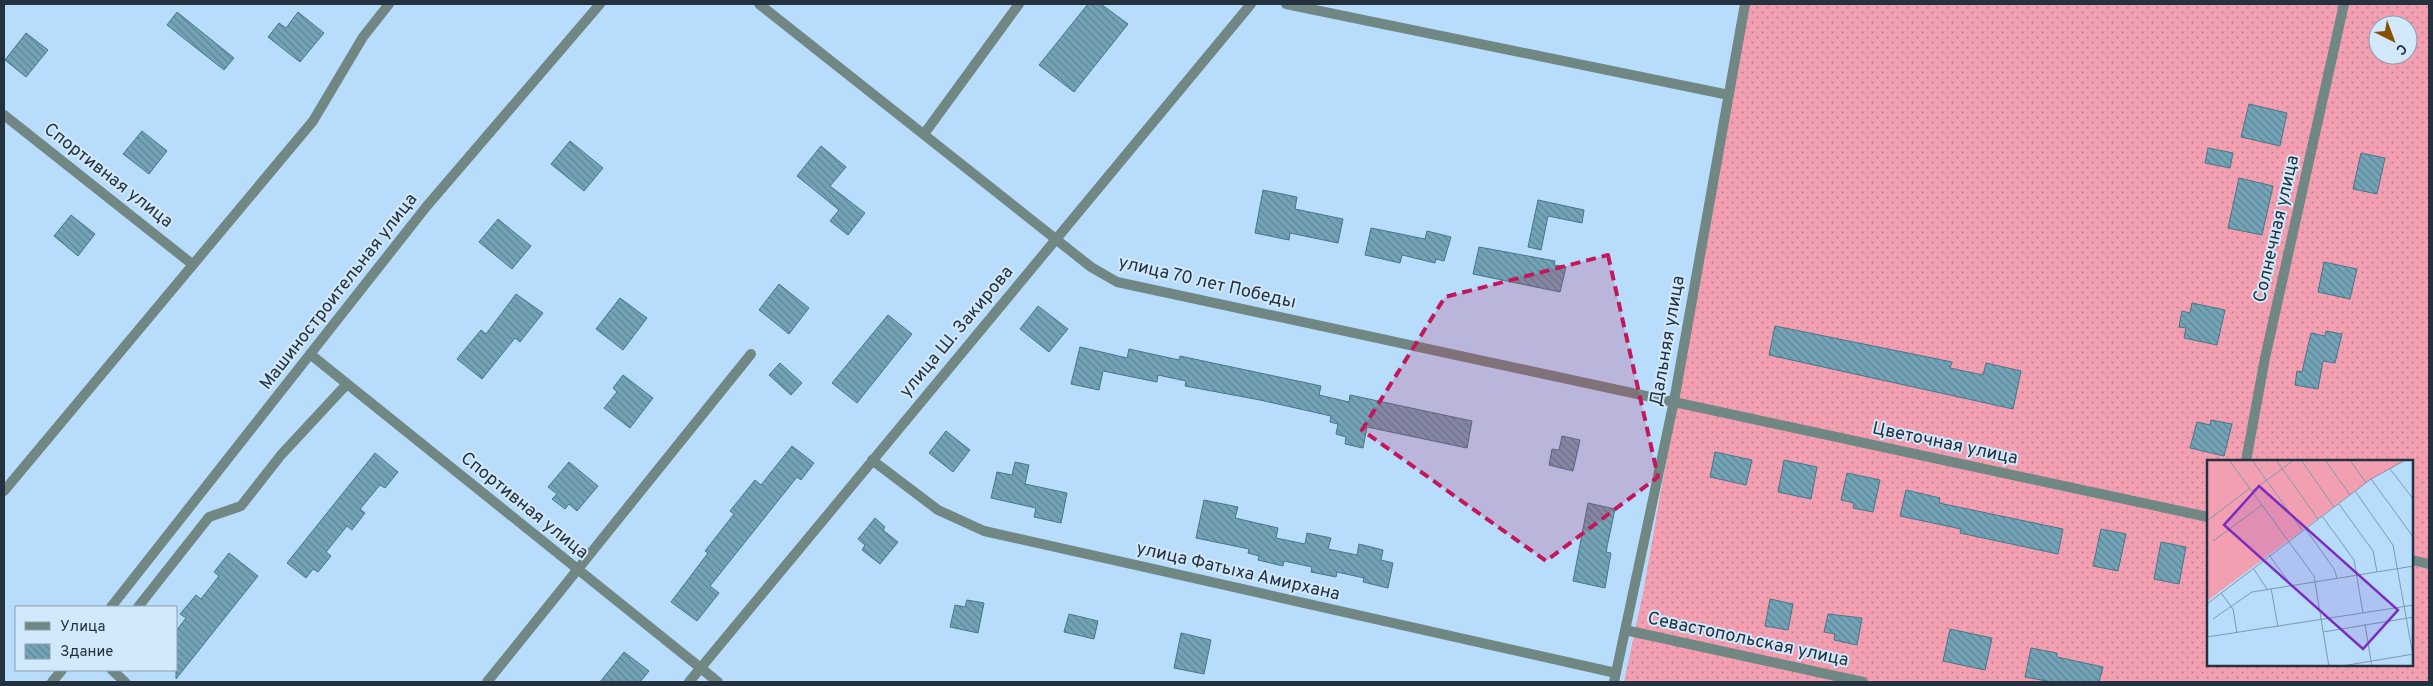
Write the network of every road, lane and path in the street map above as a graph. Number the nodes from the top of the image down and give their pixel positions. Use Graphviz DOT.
graph roads {
  1 [pos="389,4"];
  2 [pos="600,4"];
  3 [pos="759,4"];
  4 [pos="1019,4"];
  5 [pos="1251,4"];
  6 [pos="1286,4"];
  7 [pos="1746,4"];
  8 [pos="2344,4"];
  9 [pos="1729,95"];
  10 [pos="4,114"];
  11 [pos="924,134"];
  12 [pos="1056,239"];
  13 [pos="192,264"];
  14 [pos="310,354"];
  15 [pos="751,354"];
  16 [pos="346,385"];
  17 [pos="1674,402"];
  18 [pos="872,460"];
  19 [pos="2246,460"];
  20 [pos="4,491"];
  21 [pos="2207,518"];
  22 [pos="2413,560"];
  23 [pos="2429,564"];
  24 [pos="577,570"];
  25 [pos="112,606"];
  26 [pos="139,606"];
  27 [pos="1626,630"];
  28 [pos="700,669"];
  29 [pos="61,671"];
  30 [pos="113,671"];
  31 [pos="1615,678"];
  32 [pos="52,682"];
  33 [pos="125,682"];
  34 [pos="487,682"];
  35 [pos="689,682"];
  36 [pos="718,682"];
  37 [pos="1863,682"];
  1 -- 13 [label="street"];
  2 -- 14 [label="street, Машиностроительная улица"];
  3 -- 11 [label="street, улица 70 лет Победы"];
  4 -- 11 [label="street"];
  5 -- 12 [label="street, улица Ш. Закирова"];
  6 -- 9 [label="street"];
  7 -- 9 [label="street, Дальняя улица"];
  8 -- 19 [label="street, Солнечная улица"];
  9 -- 17 [label="street, Дальняя улица"];
  10 -- 13 [label="street, Спортивная улица"];
  11 -- 12 [label="street, улица 70 лет Победы"];
  12 -- 17 [label="street, улица 70 лет Победы"];
  12 -- 18 [label="street, улица Ш. Закирова"];
  13 -- 20 [label="street"];
  14 -- 16 [label="street, Спортивная улица"];
  14 -- 25 [label="street, Машиностроительная улица"];
  15 -- 24 [label="street"];
  16 -- 24 [label="street, Спортивная улица"];
  16 -- 26 [label="street"];
  17 -- 21 [label="street, Цветочная улица"];
  17 -- 27 [label="street, Дальняя улица"];
  18 -- 28 [label="street, улица Ш. Закирова"];
  18 -- 31 [label="street, улица Фатыха Амирхана"];
  22 -- 23 [label="street"];
  24 -- 28 [label="street, Спортивная улица"];
  24 -- 34 [label="street"];
  27 -- 31 [label="street, Дальняя улица"];
  27 -- 37 [label="street, Севастопольская улица"];
  28 -- 35 [label="street, улица Ш. Закирова"];
  28 -- 36 [label="street, Спортивная улица"];
  29 -- 32 [label="street"];
  30 -- 33 [label="street"];
}
